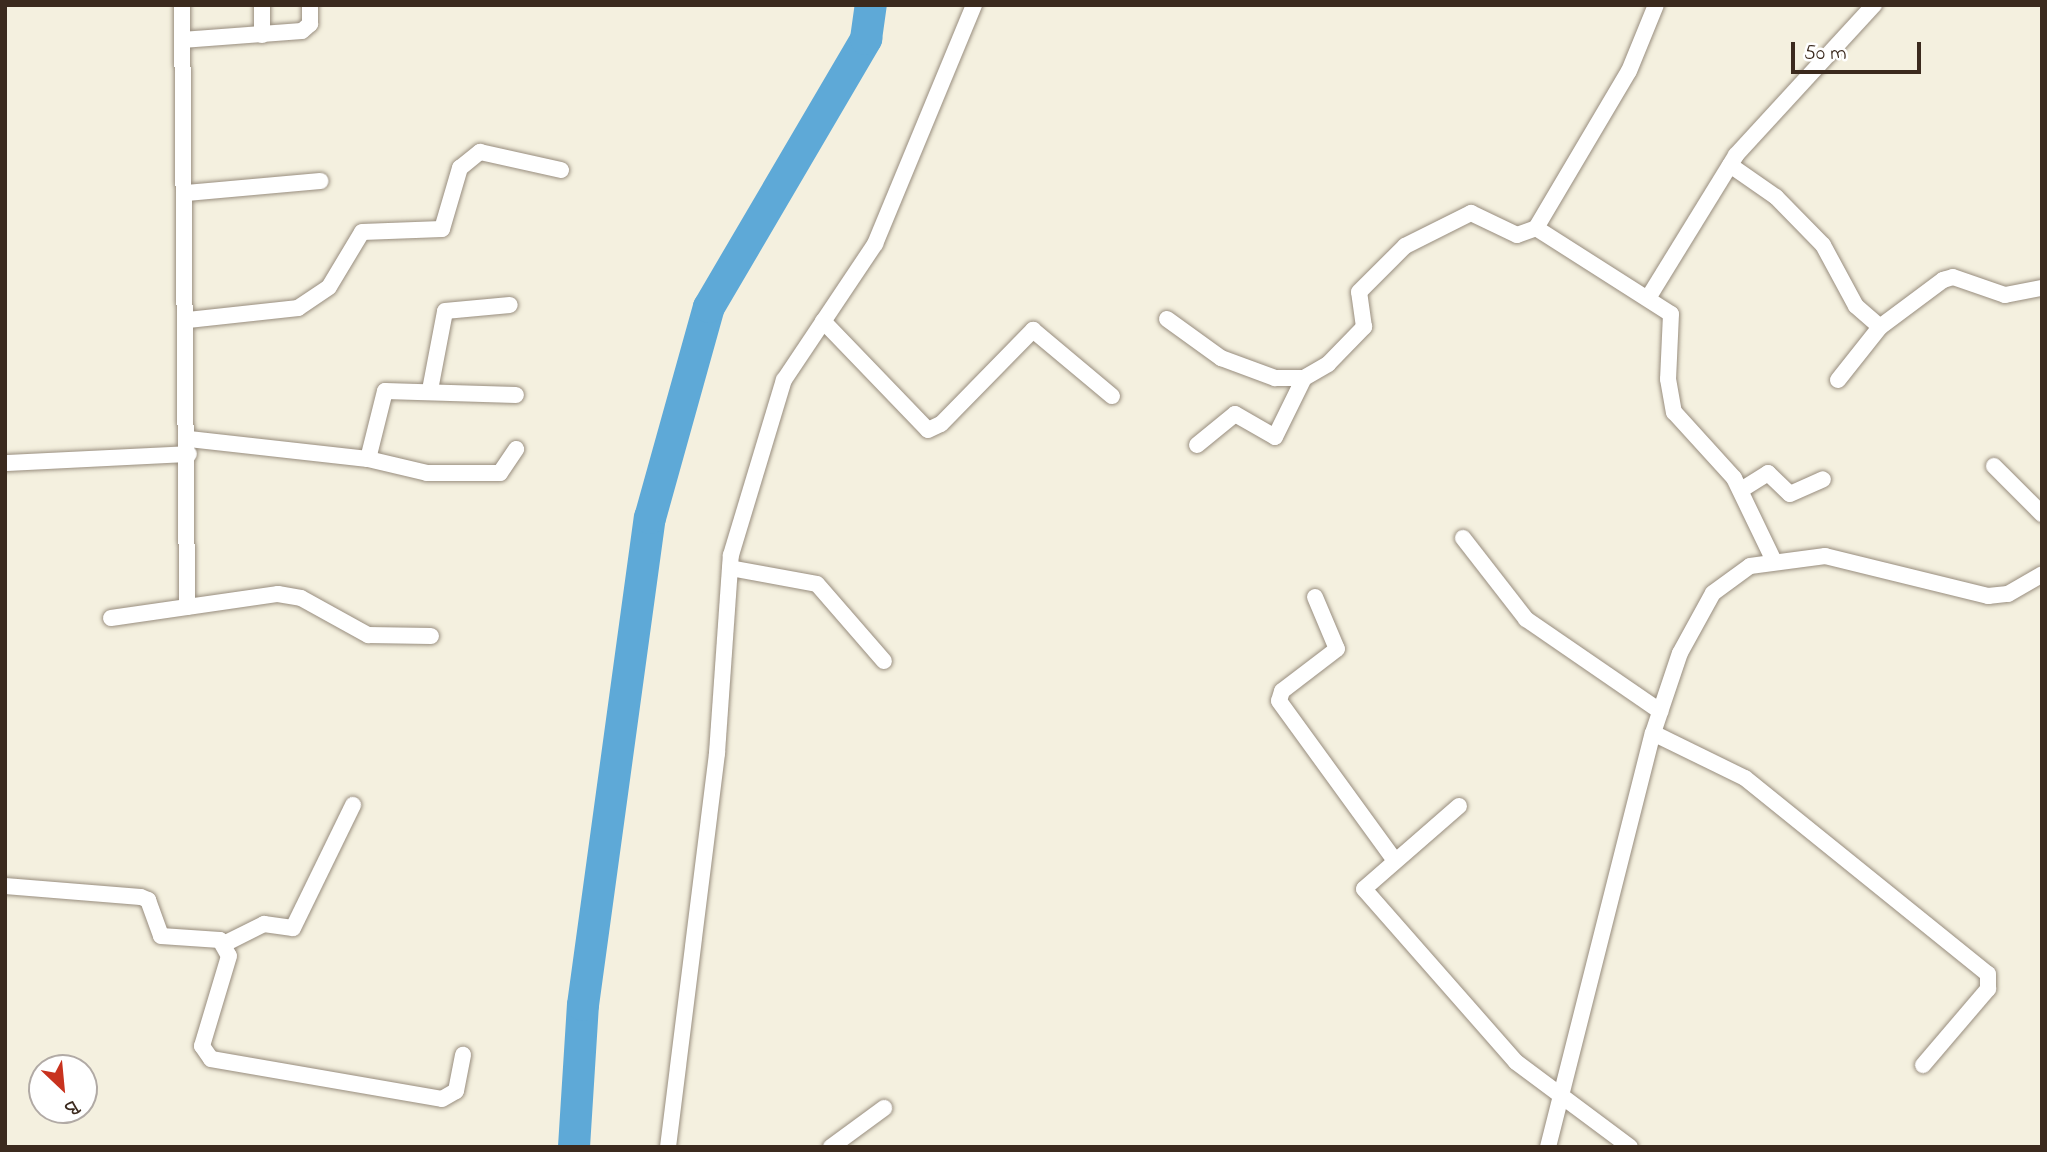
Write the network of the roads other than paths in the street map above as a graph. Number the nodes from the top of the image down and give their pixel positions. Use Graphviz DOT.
graph roads {
  1 [pos="182,5"];
  2 [pos="262,5"];
  3 [pos="310,5"];
  4 [pos="974,5"];
  5 [pos="1656,5"];
  6 [pos="1874,5"];
  7 [pos="261,35"];
  8 [pos="182,40"];
  9 [pos="1730,165"];
  10 [pos="561,170"];
  11 [pos="320,181"];
  12 [pos="186,193"];
  13 [pos="1536,228"];
  14 [pos="2042,288"];
  15 [pos="1650,295"];
  16 [pos="510,305"];
  17 [pos="1167,318"];
  18 [pos="188,320"];
  19 [pos="823,321"];
  20 [pos="1880,327"];
  21 [pos="1304,378"];
  22 [pos="1838,380"];
  23 [pos="430,390"];
  24 [pos="516,395"];
  25 [pos="1112,396"];
  26 [pos="1197,444"];
  27 [pos="189,446"];
  28 [pos="516,449"];
  29 [pos="368,459"];
  30 [pos="5,463"];
  31 [pos="1994,466"];
  32 [pos="1823,479"];
  33 [pos="1741,490"];
  34 [pos="2042,514"];
  35 [pos="1462,538"];
  36 [pos="1774,561"];
  37 [pos="730,568"];
  38 [pos="2042,575"];
  39 [pos="1315,597"];
  40 [pos="187,607"];
  41 [pos="111,618"];
  42 [pos="431,636"];
  43 [pos="884,661"];
  44 [pos="1660,711"];
  45 [pos="1656,734"];
  46 [pos="353,805"];
  47 [pos="1460,806"];
  48 [pos="1393,858"];
  49 [pos="5,886"];
  50 [pos="224,944"];
  51 [pos="463,1055"];
  52 [pos="1923,1065"];
  53 [pos="1562,1101"];
  54 [pos="884,1108"];
  55 [pos="1549,1143"];
  56 [pos="668,1147"];
  57 [pos="831,1147"];
  58 [pos="1630,1147"];
  1 -- 8 [label="street"];
  2 -- 7 [label="street"];
  3 -- 7 [label="street"];
  4 -- 19 [label="street"];
  5 -- 13 [label="street"];
  6 -- 9 [label="street"];
  7 -- 8 [label="street"];
  8 -- 12 [label="street"];
  9 -- 15 [label="street"];
  9 -- 20 [label="street"];
  10 -- 18 [label="street"];
  11 -- 12 [label="street"];
  12 -- 18 [label="street"];
  13 -- 15 [label="street"];
  13 -- 21 [label="street"];
  14 -- 20 [label="street"];
  15 -- 33 [label="street"];
  16 -- 23 [label="street"];
  17 -- 21 [label="street"];
  18 -- 27 [label="street"];
  19 -- 25 [label="street"];
  19 -- 37 [label="street"];
  20 -- 22 [label="street"];
  21 -- 26 [label="street"];
  23 -- 24 [label="street"];
  23 -- 29 [label="street"];
  27 -- 29 [label="street"];
  27 -- 30 [label="street"];
  27 -- 40 [label="street"];
  28 -- 29 [label="street"];
  31 -- 34 [label="street"];
  32 -- 33 [label="street"];
  33 -- 36 [label="street"];
  35 -- 44 [label="street"];
  36 -- 38 [label="street"];
  36 -- 44 [label="street"];
  37 -- 43 [label="street"];
  37 -- 56 [label="street"];
  39 -- 48 [label="street"];
  40 -- 41 [label="street"];
  40 -- 42 [label="street"];
  44 -- 45 [label="street"];
  45 -- 52 [label="street"];
  45 -- 53 [label="street"];
  46 -- 50 [label="street"];
  47 -- 48 [label="street"];
  48 -- 53 [label="street"];
  49 -- 50 [label="street"];
  50 -- 51 [label="street"];
  53 -- 55 [label="street"];
  53 -- 58 [label="street"];
  54 -- 57 [label="street"];
}
